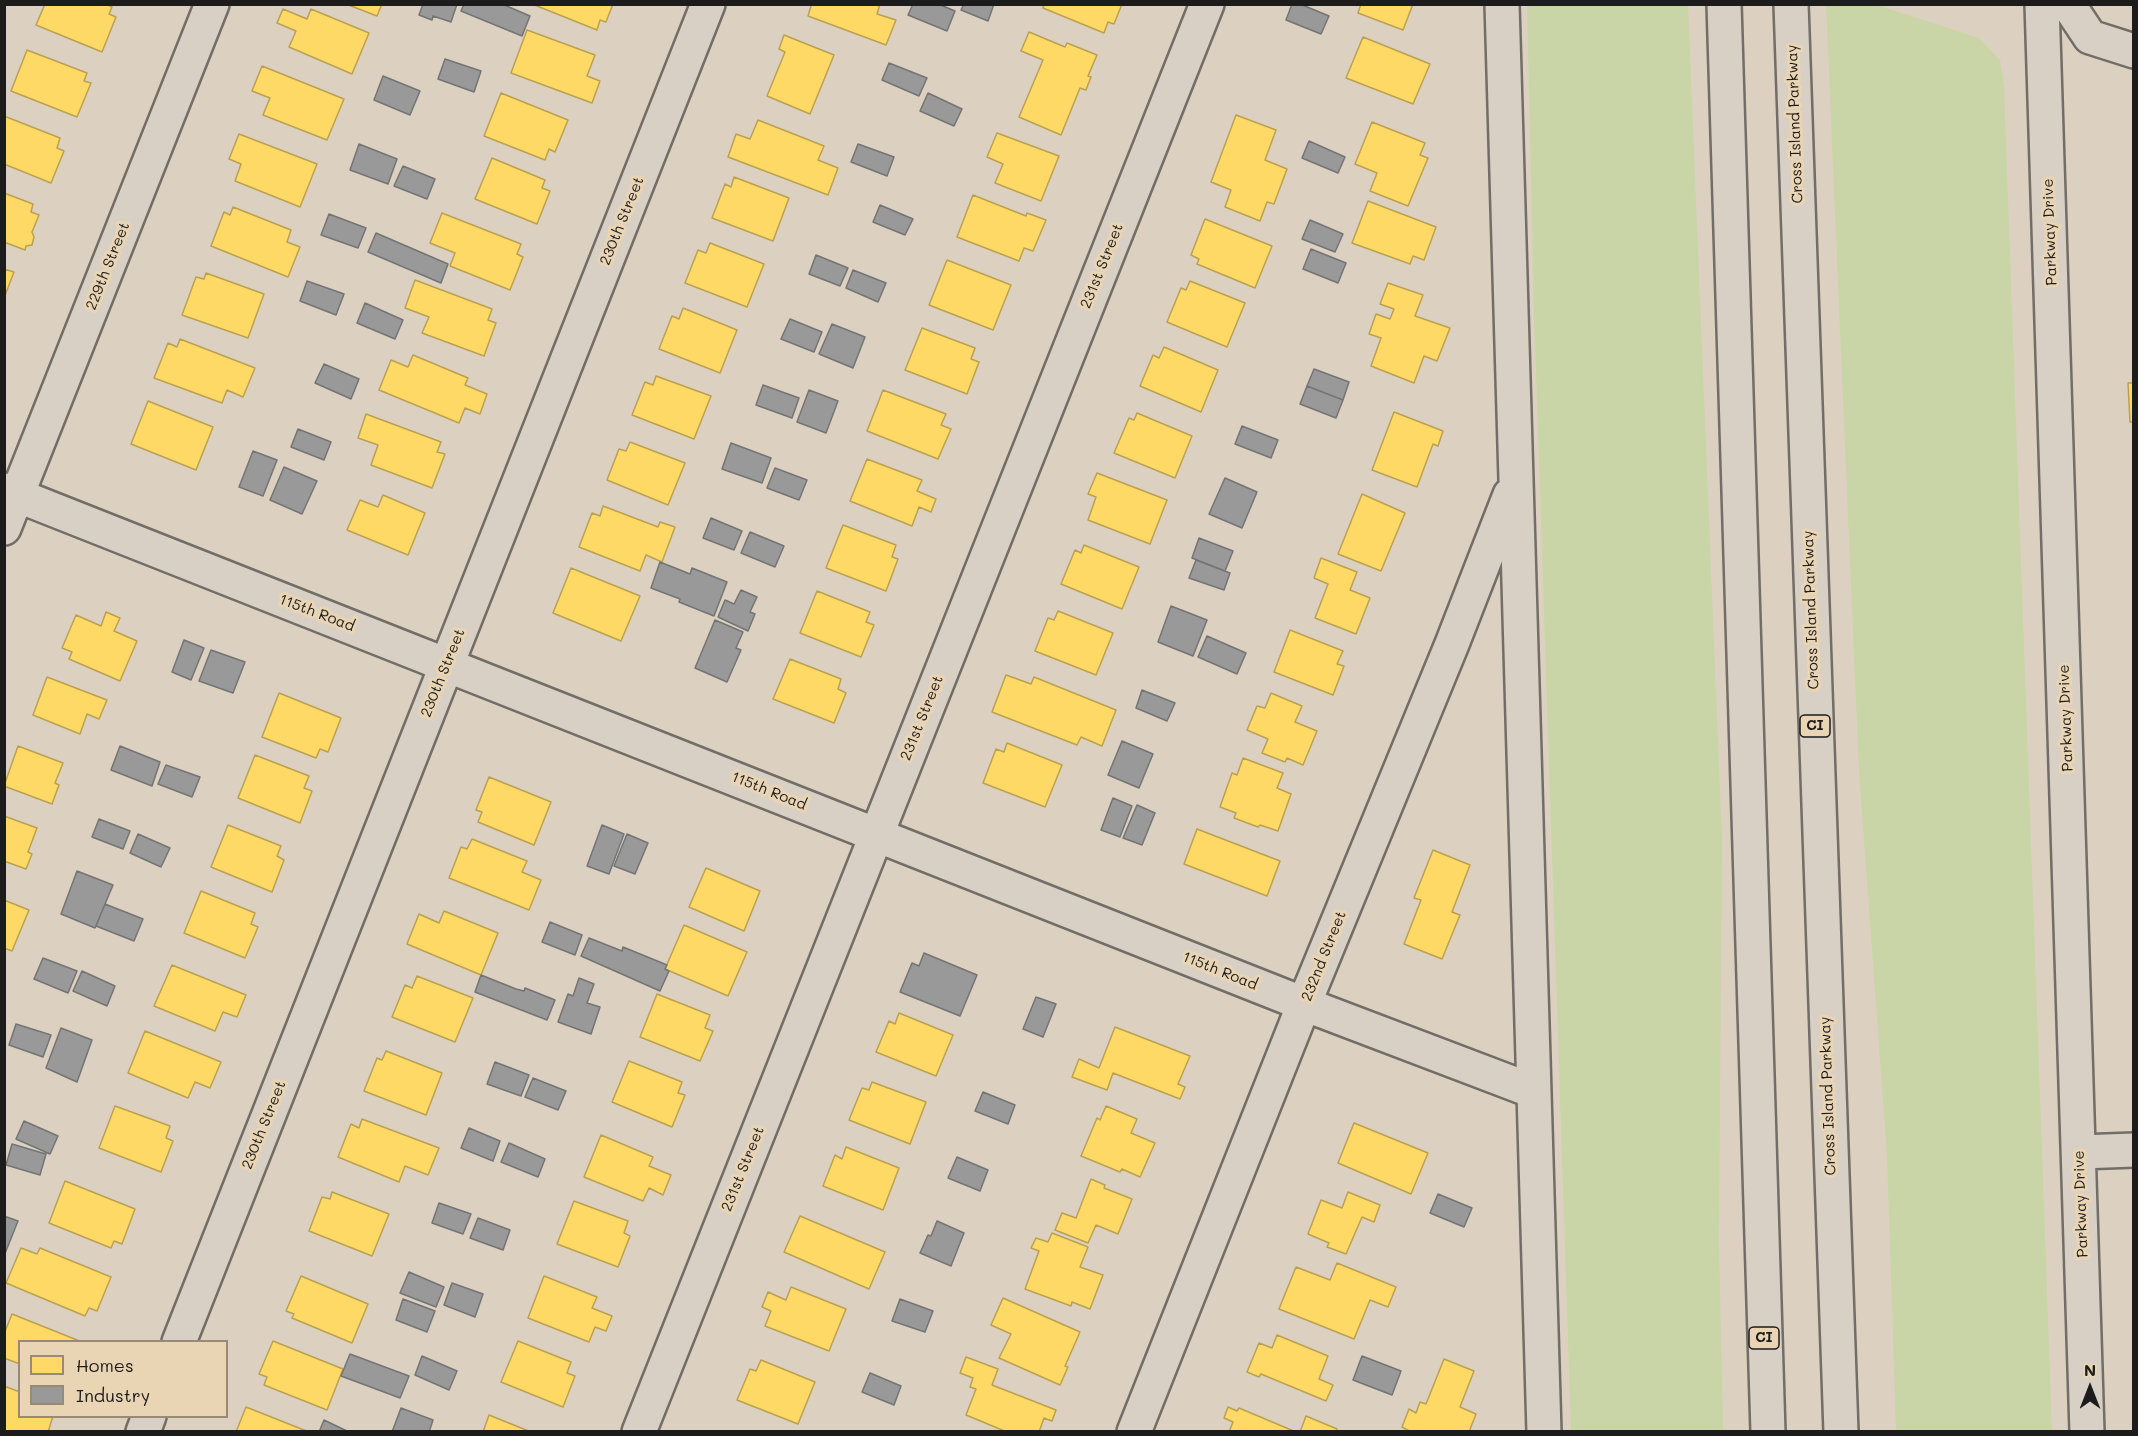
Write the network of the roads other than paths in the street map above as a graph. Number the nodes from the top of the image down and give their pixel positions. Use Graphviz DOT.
graph roads {
  1 [pos="212,4"];
  2 [pos="708,4"];
  3 [pos="1207,4"];
  4 [pos="1502,4"];
  5 [pos="2042,4"];
  6 [pos="2068,4"];
  7 [pos="1724,11"];
  8 [pos="1791,12"];
  9 [pos="2133,51"];
  10 [pos="1516,482"];
  11 [pos="11,493"];
  12 [pos="4,528"];
  13 [pos="446,664"];
  14 [pos="876,834"];
  15 [pos="1304,1004"];
  16 [pos="1533,1092"];
  17 [pos="2133,1150"];
  18 [pos="2080,1152"];
  19 [pos="179,1340"];
  20 [pos="639,1431"];
  21 [pos="1134,1431"];
  22 [pos="1544,1431"];
  23 [pos="1768,1431"];
  24 [pos="1841,1431"];
  25 [pos="2087,1431"];
  1 -- 11 [label="main road, 229th Street"];
  2 -- 13 [label="main road, 230th Street"];
  3 -- 14 [label="main road, 231st Street"];
  4 -- 10 [label="main road"];
  5 -- 18 [label="main road, Parkway Drive"];
  6 -- 9 [label="main road"];
  7 -- 23 [label="main road, CI"];
  8 -- 24 [label="main road, Cross Island Parkway / CI"];
  10 -- 15 [label="main road, 232nd Street"];
  10 -- 16 [label="main road"];
  11 -- 12 [label="main road, 229th Street"];
  11 -- 13 [label="main road, 115th Road"];
  13 -- 14 [label="main road, 115th Road"];
  13 -- 19 [label="main road, 230th Street"];
  14 -- 15 [label="main road, 115th Road"];
  14 -- 20 [label="main road, 231st Street"];
  15 -- 16 [label="main road, 115th Road"];
  15 -- 21 [label="main road, 232nd Street"];
  16 -- 22 [label="main road"];
  17 -- 18 [label="main road"];
  18 -- 25 [label="main road, Parkway Drive"];
}
